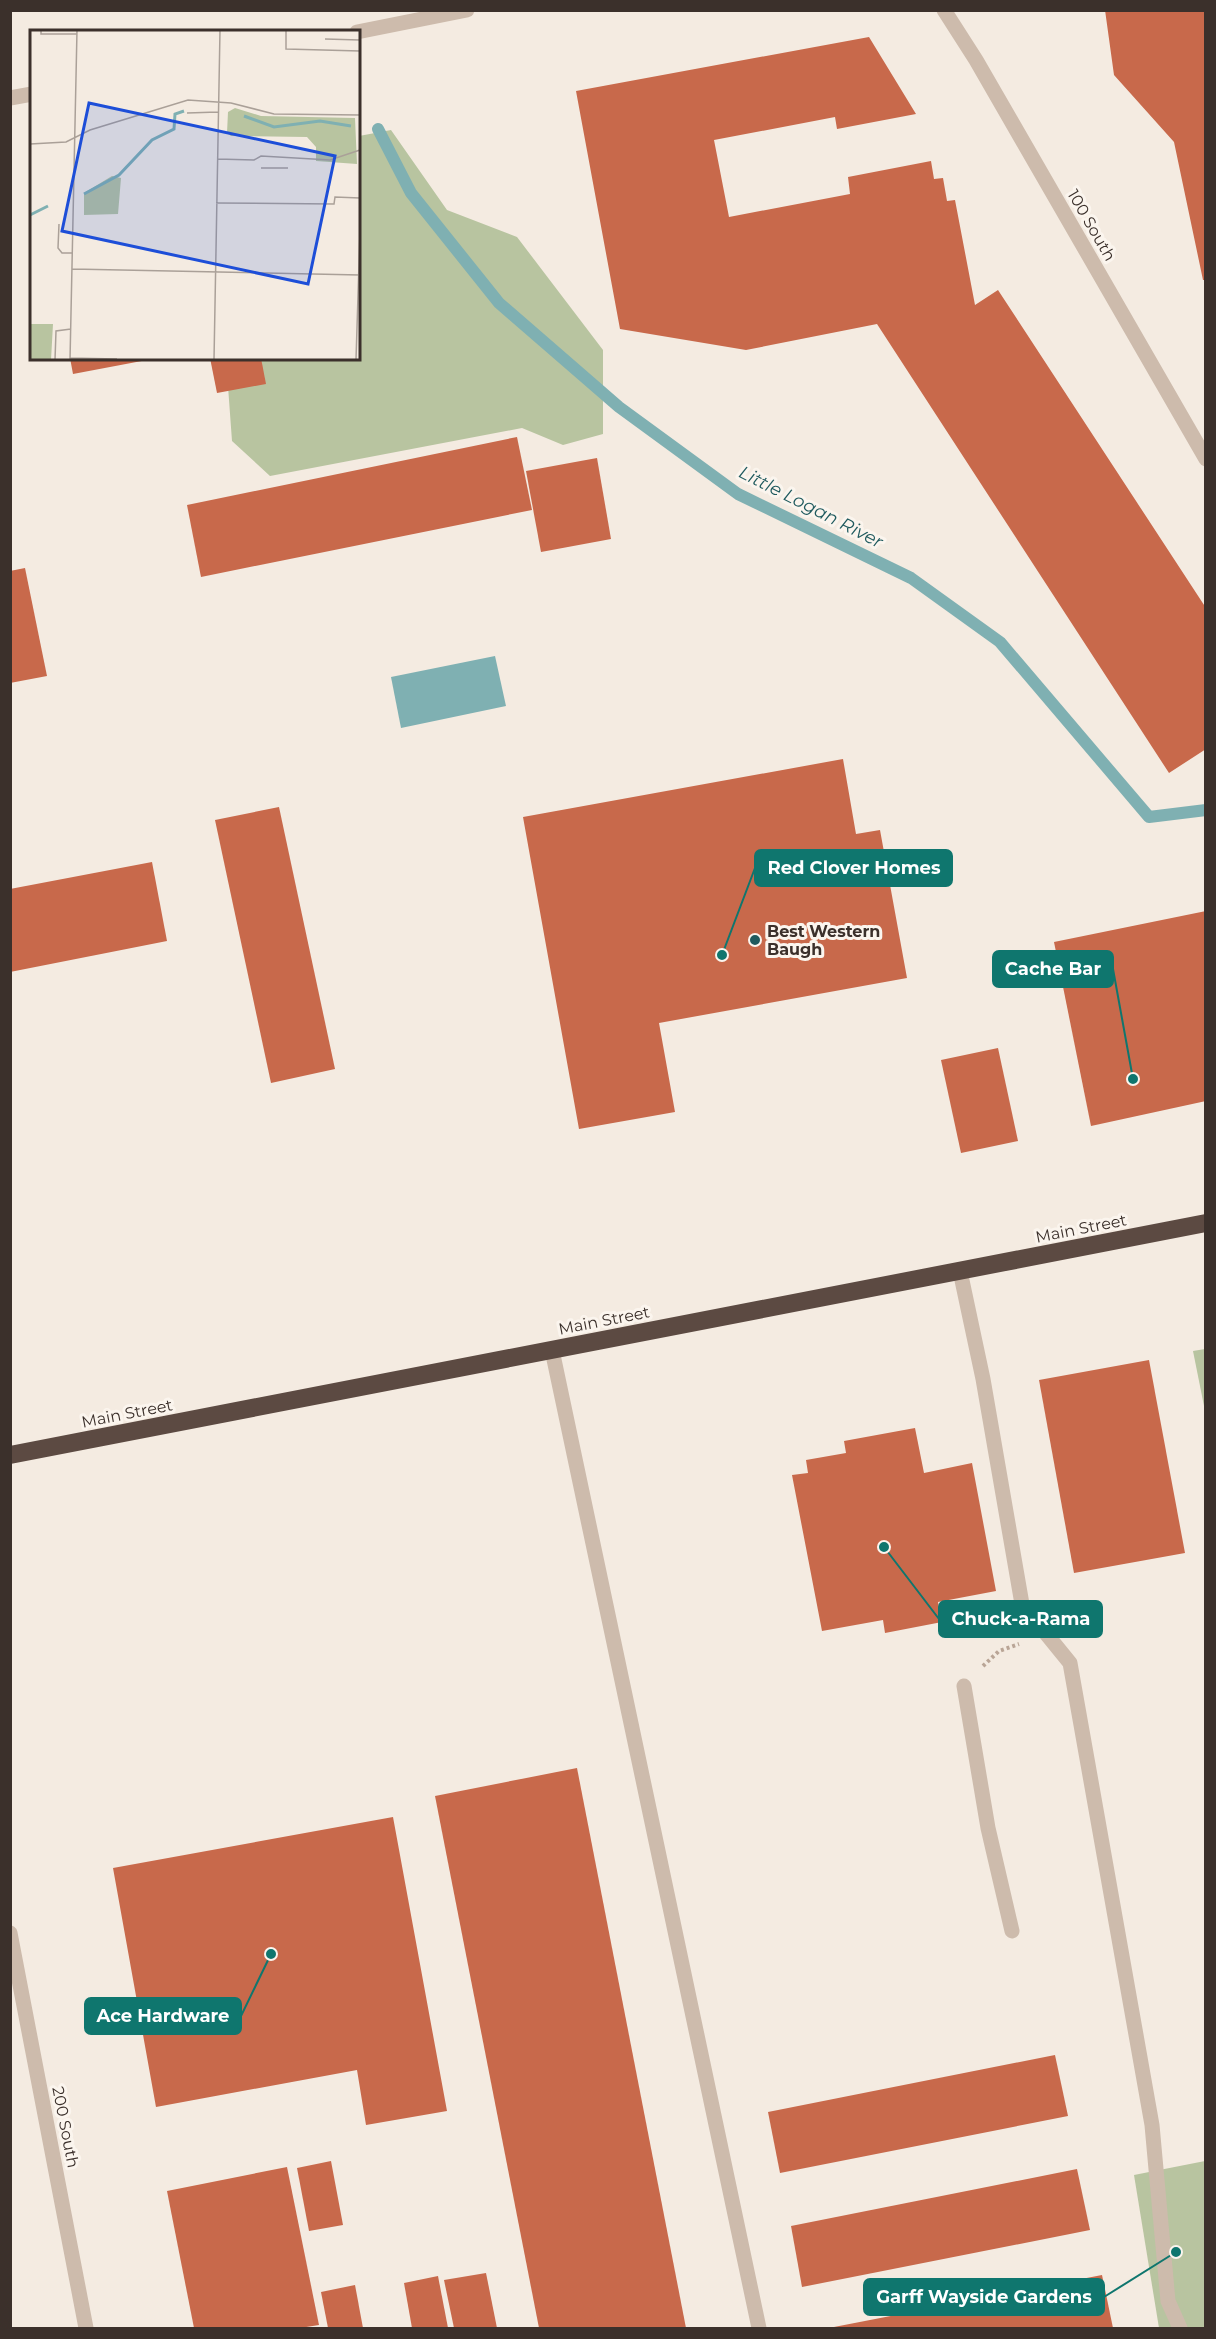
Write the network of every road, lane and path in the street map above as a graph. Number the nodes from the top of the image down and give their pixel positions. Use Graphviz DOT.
graph roads {
  1 [pos="467,10"];
  2 [pos="944,10"];
  3 [pos="360,31"];
  4 [pos="30,94"];
  5 [pos="10,98"];
  6 [pos="1206,459"];
  7 [pos="1206,1223"];
  8 [pos="960,1271"];
  9 [pos="552,1350"];
  10 [pos="10,1455"];
  11 [pos="1048,1634"];
  12 [pos="964,1686"];
  13 [pos="1012,1931"];
  14 [pos="10,1933"];
  15 [pos="86,2328"];
  16 [pos="759,2328"];
  17 [pos="1180,2328"];
  1 -- 3 [label="street"];
  2 -- 6 [label="street, 100 South"];
  4 -- 5 [label="street"];
  7 -- 8 [label="highway, Main Street"];
  8 -- 9 [label="highway, Main Street"];
  8 -- 11 [label="street"];
  9 -- 10 [label="highway, Main Street"];
  9 -- 16 [label="street"];
  11 -- 12 [label="path"];
  11 -- 17 [label="street"];
  12 -- 13 [label="street"];
  14 -- 15 [label="street, 200 South"];
}
